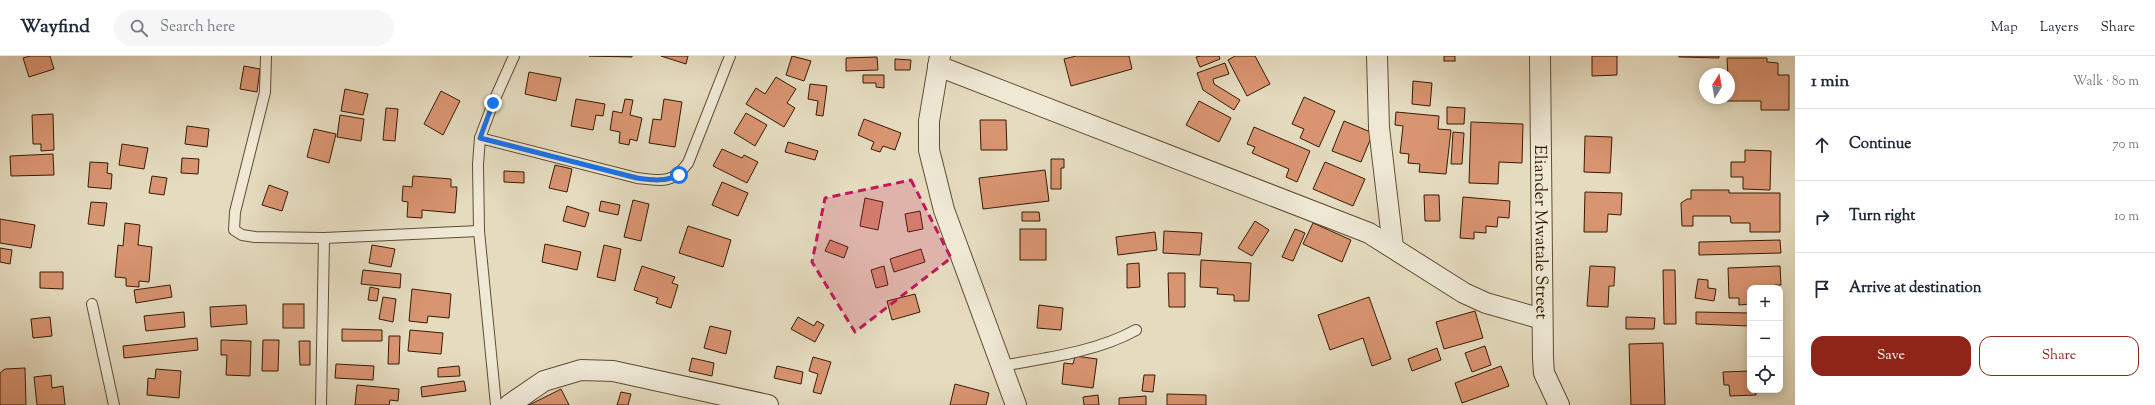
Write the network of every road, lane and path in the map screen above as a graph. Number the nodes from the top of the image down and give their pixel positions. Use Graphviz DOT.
graph roads {
  1 [pos="266,56"];
  2 [pos="514,56"];
  3 [pos="730,56"];
  4 [pos="1377,56"];
  5 [pos="1540,56"];
  6 [pos="939,61"];
  7 [pos="480,138"];
  8 [pos="479,231"];
  9 [pos="324,238"];
  10 [pos="1393,247"];
  11 [pos="92,304"];
  12 [pos="1542,319"];
  13 [pos="1136,330"];
  14 [pos="1001,366"];
  15 [pos="114,405"];
  16 [pos="322,405"];
  17 [pos="496,405"];
  18 [pos="509,405"];
  19 [pos="768,405"];
  20 [pos="1016,405"];
  21 [pos="1559,405"];
  1 -- 9 [label="lane"];
  2 -- 7 [label="lane"];
  3 -- 7 [label="lane"];
  4 -- 10 [label="street"];
  5 -- 12 [label="street, Eliander Mwatale Street"];
  6 -- 10 [label="street"];
  6 -- 14 [label="street"];
  7 -- 8 [label="lane"];
  8 -- 9 [label="lane"];
  8 -- 17 [label="lane"];
  9 -- 16 [label="lane"];
  10 -- 12 [label="street"];
  11 -- 15 [label="lane"];
  12 -- 21 [label="street, Eliander Mwatale Street"];
  13 -- 14 [label="lane"];
  14 -- 20 [label="street"];
  18 -- 19 [label="street"];
}
